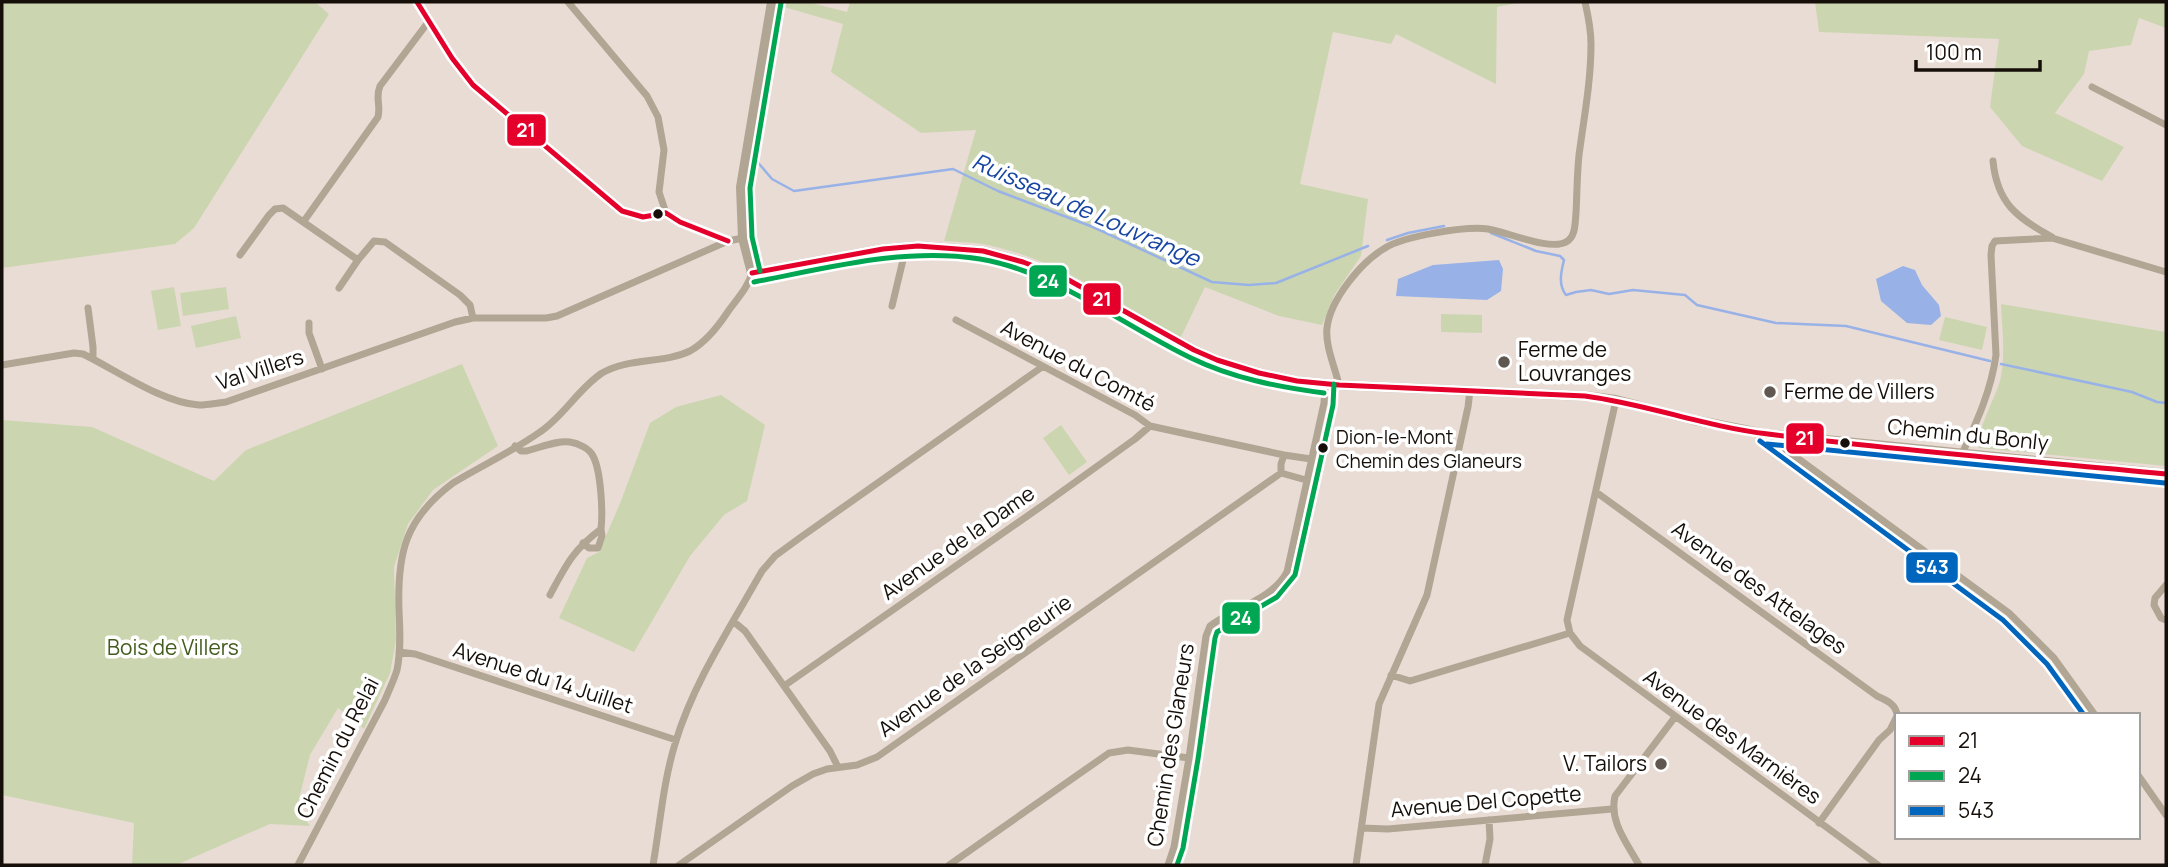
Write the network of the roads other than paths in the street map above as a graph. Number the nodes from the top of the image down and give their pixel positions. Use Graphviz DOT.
graph roads {
  1 [pos="417,2"];
  2 [pos="568,2"];
  3 [pos="772,2"];
  4 [pos="1585,2"];
  5 [pos="429,22"];
  6 [pos="2092,87"];
  7 [pos="2166,125"];
  8 [pos="1993,161"];
  9 [pos="666,213"];
  10 [pos="304,221"];
  11 [pos="743,238"];
  12 [pos="2052,238"];
  13 [pos="728,241"];
  14 [pos="902,247"];
  15 [pos="240,255"];
  16 [pos="358,260"];
  17 [pos="2166,272"];
  18 [pos="752,273"];
  19 [pos="339,289"];
  20 [pos="892,306"];
  21 [pos="88,308"];
  22 [pos="473,318"];
  23 [pos="956,320"];
  24 [pos="309,323"];
  25 [pos="93,359"];
  26 [pos="2,365"];
  27 [pos="1042,366"];
  28 [pos="322,369"];
  29 [pos="1325,384"];
  30 [pos="1339,385"];
  31 [pos="1470,390"];
  32 [pos="1616,400"];
  33 [pos="1150,426"];
  34 [pos="1765,434"];
  35 [pos="515,446"];
  36 [pos="1962,454"];
  37 [pos="1284,455"];
  38 [pos="1311,459"];
  39 [pos="1281,474"];
  40 [pos="2166,474"];
  41 [pos="1306,480"];
  42 [pos="1596,492"];
  43 [pos="601,529"];
  44 [pos="583,543"];
  45 [pos="2166,585"];
  46 [pos="550,595"];
  47 [pos="2166,620"];
  48 [pos="734,622"];
  49 [pos="1570,633"];
  50 [pos="399,652"];
  51 [pos="1391,675"];
  52 [pos="784,686"];
  53 [pos="1897,713"];
  54 [pos="2094,713"];
  55 [pos="1675,717"];
  56 [pos="1895,720"];
  57 [pos="676,740"];
  58 [pos="1189,758"];
  59 [pos="838,767"];
  60 [pos="2140,778"];
  61 [pos="1612,809"];
  62 [pos="2166,815"];
  63 [pos="1489,820"];
  64 [pos="1819,823"];
  65 [pos="1363,828"];
  66 [pos="298,865"];
  67 [pos="653,865"];
  68 [pos="679,865"];
  69 [pos="949,865"];
  70 [pos="1168,865"];
  71 [pos="1356,865"];
  72 [pos="1485,865"];
  73 [pos="1639,865"];
  74 [pos="1878,865"];
  1 -- 5 [label="street"];
  2 -- 9 [label="street"];
  3 -- 11 [label="street"];
  4 -- 30 [label="street"];
  5 -- 9 [label="street"];
  5 -- 10 [label="street"];
  6 -- 7 [label="street"];
  8 -- 12 [label="street"];
  9 -- 13 [label="street"];
  10 -- 15 [label="street"];
  10 -- 16 [label="street"];
  11 -- 13 [label="street, Val Villers"];
  11 -- 18 [label="street"];
  12 -- 17 [label="street"];
  12 -- 36 [label="street"];
  13 -- 22 [label="street, Val Villers"];
  14 -- 18 [label="street, Chemin du Bonly"];
  14 -- 20 [label="street"];
  14 -- 29 [label="street, Chemin du Bonly"];
  16 -- 19 [label="street"];
  16 -- 22 [label="street"];
  18 -- 35 [label="street, Chemin du Relai"];
  21 -- 25 [label="street"];
  22 -- 28 [label="street, Val Villers"];
  23 -- 27 [label="street, Avenue du Comté"];
  24 -- 28 [label="street, Val Villers"];
  25 -- 26 [label="street, Val Villers"];
  25 -- 28 [label="street, Val Villers"];
  27 -- 33 [label="street, Avenue du Comté"];
  27 -- 48 [label="street"];
  29 -- 30 [label="street, Chemin du Bonly"];
  29 -- 38 [label="street, Chemin des Glaneurs"];
  30 -- 31 [label="street, Chemin du Bonly"];
  31 -- 32 [label="street, Chemin du Bonly"];
  31 -- 51 [label="street"];
  32 -- 34 [label="street, Chemin du Bonly"];
  32 -- 42 [label="street"];
  33 -- 37 [label="street, Avenue du Comté"];
  33 -- 52 [label="street, Avenue de la Dame"];
  34 -- 36 [label="street, Chemin du Bonly"];
  34 -- 54 [label="street"];
  35 -- 43 [label="street"];
  35 -- 50 [label="street, Chemin du Relai"];
  36 -- 40 [label="street, Chemin du Bonly"];
  37 -- 38 [label="street, Avenue du Comté"];
  37 -- 39 [label="street"];
  38 -- 41 [label="street, Chemin des Glaneurs"];
  39 -- 41 [label="street"];
  39 -- 59 [label="street, Avenue de la Seigneurie"];
  41 -- 58 [label="street, Chemin des Glaneurs"];
  42 -- 49 [label="street"];
  42 -- 53 [label="street, Avenue des Attelages"];
  43 -- 44 [label="street"];
  43 -- 44 [label="street"];
  44 -- 46 [label="street"];
  45 -- 47 [label="street"];
  48 -- 52 [label="street"];
  48 -- 57 [label="street"];
  49 -- 51 [label="street"];
  49 -- 55 [label="street, Avenue des Marnières"];
  50 -- 57 [label="street, Avenue du 14 Juillet"];
  50 -- 66 [label="street, Chemin du Relai"];
  51 -- 65 [label="street"];
  52 -- 59 [label="street"];
  55 -- 61 [label="street"];
  55 -- 64 [label="street, Avenue des Marnières"];
  56 -- 64 [label="street, Avenue des Attelages"];
  57 -- 67 [label="street"];
  58 -- 69 [label="street"];
  58 -- 70 [label="street, Chemin des Glaneurs"];
  59 -- 68 [label="street, Avenue de la Seigneurie"];
  60 -- 62 [label="street"];
  61 -- 63 [label="street, Avenue Del Copette"];
  61 -- 73 [label="street"];
  63 -- 65 [label="street, Avenue Del Copette"];
  63 -- 72 [label="street"];
  64 -- 74 [label="street, Avenue des Marnières"];
  65 -- 71 [label="street"];
}
